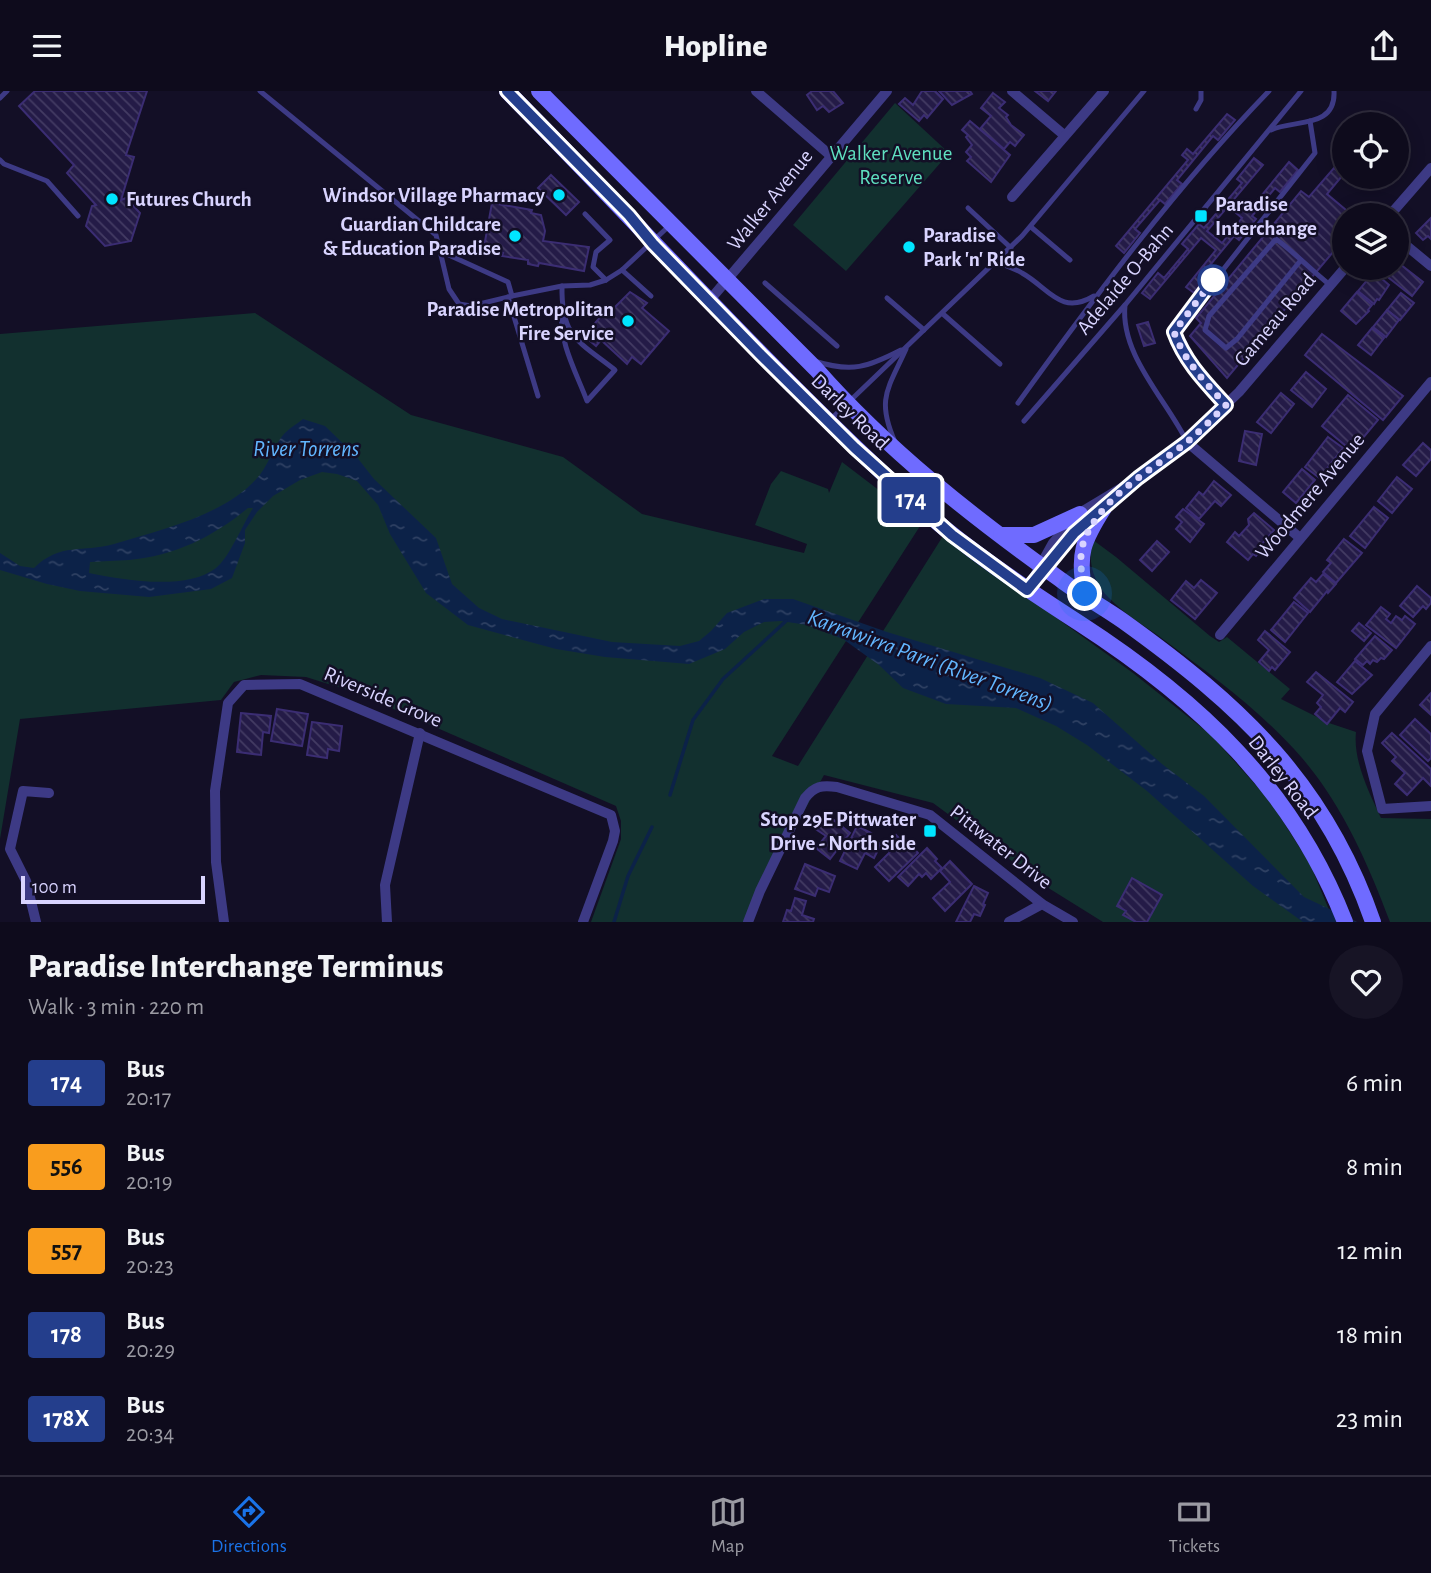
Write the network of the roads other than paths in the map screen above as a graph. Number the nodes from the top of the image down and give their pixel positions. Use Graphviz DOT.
graph roads {
  1 [pos="7,91"];
  2 [pos="260,91"];
  3 [pos="507,91"];
  4 [pos="539,91"];
  5 [pos="756,91"];
  6 [pos="887,91"];
  7 [pos="1012,91"];
  8 [pos="1104,91"];
  9 [pos="1144,91"];
  10 [pos="1201,91"];
  11 [pos="1301,91"];
  12 [pos="1334,91"];
  13 [pos="1268,93"];
  14 [pos="0,98"];
  15 [pos="1196,109"];
  16 [pos="1310,121"];
  17 [pos="1268,131"];
  18 [pos="1064,135"];
  19 [pos="831,156"];
  20 [pos="0,160"];
  21 [pos="1431,168"];
  22 [pos="1012,197"];
  23 [pos="1400,203"];
  24 [pos="968,208"];
  25 [pos="585,214"];
  26 [pos="78,216"];
  27 [pos="671,225"];
  28 [pos="1031,227"];
  29 [pos="653,244"];
  30 [pos="1011,248"];
  31 [pos="1409,248"];
  32 [pos="440,251"];
  33 [pos="1070,260"];
  34 [pos="1301,260"];
  35 [pos="996,262"];
  36 [pos="1431,266"];
  37 [pos="622,271"];
  38 [pos="606,280"];
  39 [pos="1334,280"];
  40 [pos="727,282"];
  41 [pos="765,283"];
  42 [pos="1330,285"];
  43 [pos="562,286"];
  44 [pos="1097,294"];
  45 [pos="510,296"];
  46 [pos="651,296"];
  47 [pos="887,298"];
  48 [pos="709,301"];
  49 [pos="1125,305"];
  50 [pos="562,311"];
  51 [pos="943,314"];
  52 [pos="925,330"];
  53 [pos="837,346"];
  54 [pos="907,347"];
  55 [pos="805,358"];
  56 [pos="1000,364"];
  57 [pos="1431,382"];
  58 [pos="538,396"];
  59 [pos="1018,403"];
  60 [pos="847,404"];
  61 [pos="1226,405"];
  62 [pos="829,421"];
  63 [pos="1024,421"];
  64 [pos="1187,442"];
  65 [pos="900,453"];
  66 [pos="1138,478"];
  67 [pos="1104,508"];
  68 [pos="1080,514"];
  69 [pos="999,535"];
  70 [pos="1300,538"];
  71 [pos="1044,566"];
  72 [pos="1027,590"];
  73 [pos="1085,594"];
  74 [pos="1220,635"];
  75 [pos="1431,646"];
  76 [pos="420,733"];
  77 [pos="49,793"];
  78 [pos="1431,806"];
  79 [pos="1042,904"];
  80 [pos="36,922"];
  81 [pos="223,922"];
  82 [pos="387,922"];
  83 [pos="583,922"];
  84 [pos="748,922"];
  85 [pos="1009,922"];
  86 [pos="1073,922"];
  87 [pos="1345,922"];
  88 [pos="1373,922"];
  1 -- 14 [label="lane"];
  2 -- 32 [label="lane"];
  3 -- 29 [label="main road, Darley Road"];
  4 -- 27 [label="main road, Darley Road"];
  5 -- 19 [label="street"];
  6 -- 19 [label="street, Walker Avenue"];
  7 -- 18 [label="street"];
  8 -- 18 [label="street"];
  9 -- 28 [label="lane"];
  10 -- 15 [label="lane"];
  11 -- 17 [label="lane, Adelaide O-Bahn"];
  12 -- 16 [label="lane"];
  13 -- 44 [label="lane, Adelaide O-Bahn"];
  16 -- 17 [label="lane"];
  16 -- 61 [label="lane"];
  17 -- 49 [label="lane, Adelaide O-Bahn"];
  18 -- 22 [label="street"];
  19 -- 40 [label="street, Walker Avenue"];
  20 -- 26 [label="lane"];
  21 -- 23 [label="street"];
  24 -- 30 [label="lane"];
  25 -- 38 [label="lane"];
  27 -- 29 [label="lane"];
  27 -- 40 [label="main road, Darley Road"];
  28 -- 30 [label="lane"];
  28 -- 33 [label="lane"];
  29 -- 37 [label="lane"];
  29 -- 48 [label="main road, Darley Road"];
  30 -- 35 [label="lane"];
  31 -- 36 [label="street"];
  32 -- 45 [label="lane"];
  32 -- 45 [label="lane"];
  34 -- 34 [label="lane"];
  34 -- 42 [label="lane"];
  35 -- 44 [label="lane"];
  35 -- 51 [label="lane"];
  37 -- 38 [label="lane"];
  37 -- 46 [label="lane"];
  38 -- 43 [label="lane"];
  39 -- 42 [label="street, Gameau Road"];
  40 -- 48 [label="street, Walker Avenue"];
  40 -- 55 [label="main road, Darley Road"];
  41 -- 53 [label="lane"];
  42 -- 61 [label="street, Gameau Road"];
  43 -- 45 [label="lane"];
  43 -- 50 [label="lane"];
  44 -- 59 [label="lane, Adelaide O-Bahn"];
  45 -- 58 [label="lane"];
  47 -- 52 [label="lane"];
  48 -- 62 [label="main road, Darley Road"];
  49 -- 63 [label="lane, Adelaide O-Bahn"];
  49 -- 64 [label="lane"];
  50 -- 50 [label="lane"];
  51 -- 52 [label="lane"];
  51 -- 56 [label="lane"];
  52 -- 54 [label="lane"];
  54 -- 55 [label="lane"];
  54 -- 60 [label="lane"];
  54 -- 65 [label="lane"];
  55 -- 60 [label="main road, Darley Road"];
  57 -- 70 [label="street, Woodmere Avenue"];
  60 -- 62 [label="lane"];
  60 -- 65 [label="main road, Darley Road"];
  61 -- 64 [label="street, Gameau Road"];
  62 -- 72 [label="main road, Darley Road"];
  64 -- 66 [label="street, Gameau Road"];
  64 -- 70 [label="street"];
  65 -- 69 [label="main road, Darley Road"];
  66 -- 67 [label="street, Gameau Road"];
  66 -- 68 [label="street, Gameau Road"];
  67 -- 71 [label="street, Gameau Road"];
  67 -- 73 [label="main road"];
  68 -- 69 [label="main road"];
  68 -- 71 [label="street, Gameau Road"];
  69 -- 71 [label="main road, Darley Road"];
  70 -- 74 [label="street, Woodmere Avenue"];
  71 -- 72 [label="street, Gameau Road"];
  71 -- 73 [label="main road, Darley Road"];
  72 -- 87 [label="main road, Darley Road"];
  73 -- 88 [label="main road, Darley Road"];
  75 -- 78 [label="street"];
  76 -- 81 [label="street, Riverside Grove"];
  76 -- 82 [label="street"];
  76 -- 83 [label="street, Riverside Grove"];
  77 -- 80 [label="street"];
  79 -- 84 [label="street, Pittwater Drive"];
  79 -- 85 [label="street"];
  79 -- 86 [label="street, Pittwater Drive"];
}
